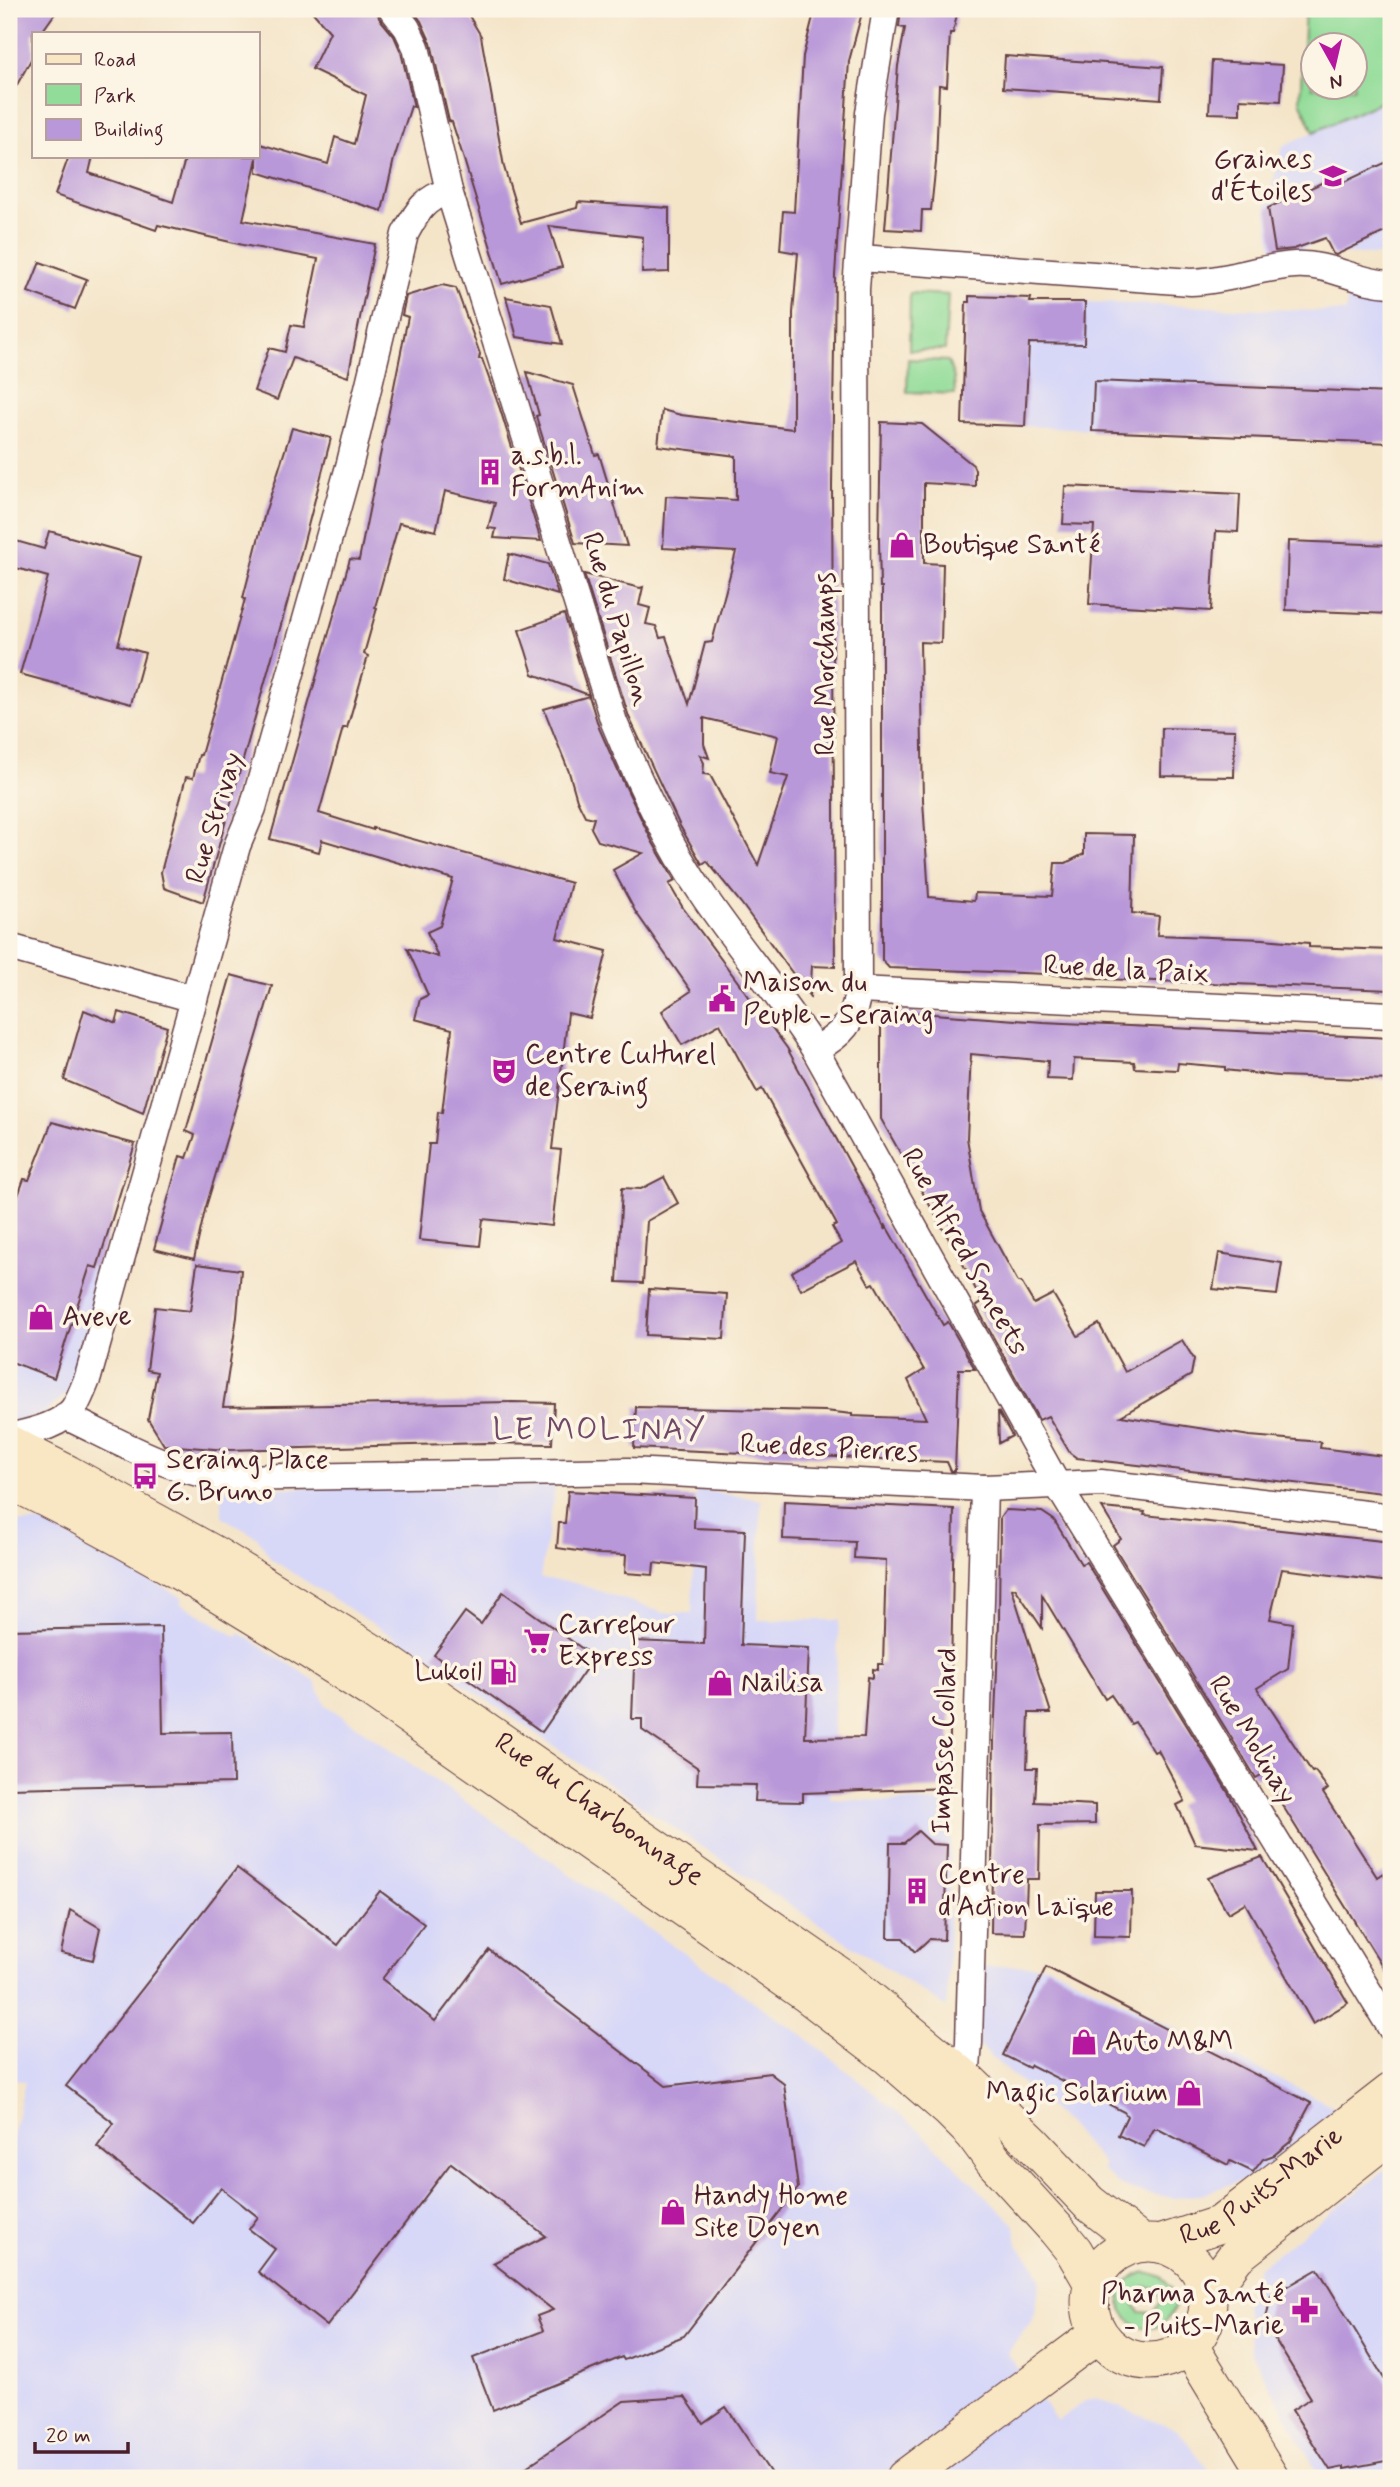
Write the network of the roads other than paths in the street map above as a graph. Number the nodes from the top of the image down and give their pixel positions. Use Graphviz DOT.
graph roads {
  1 [pos="392,9"];
  2 [pos="886,9"];
  3 [pos="449,191"];
  4 [pos="859,258"];
  5 [pos="1391,284"];
  6 [pos="9,947"];
  7 [pos="858,990"];
  8 [pos="194,999"];
  9 [pos="1391,1015"];
  10 [pos="815,1050"];
  11 [pos="65,1416"];
  12 [pos="9,1437"];
  13 [pos="9,1444"];
  14 [pos="10,1484"];
  15 [pos="1058,1486"];
  16 [pos="984,1488"];
  17 [pos="1391,1517"];
  18 [pos="1391,2028"];
  19 [pos="966,2079"];
  20 [pos="1391,2092"];
  21 [pos="1391,2134"];
  22 [pos="1150,2244"];
  23 [pos="1092,2282"];
  24 [pos="1208,2295"];
  25 [pos="1098,2334"];
  26 [pos="1189,2345"];
  27 [pos="905,2478"];
  28 [pos="1270,2478"];
  1 -- 3 [label="street, Rue du Papillon"];
  2 -- 4 [label="street, Rue Morchamps"];
  3 -- 8 [label="street, Rue Strivay"];
  3 -- 10 [label="street, Rue du Papillon"];
  4 -- 5 [label="street"];
  4 -- 7 [label="street, Rue Morchamps"];
  6 -- 8 [label="street"];
  7 -- 9 [label="street, Rue de la Paix"];
  7 -- 10 [label="street, Rue Morchamps"];
  8 -- 11 [label="street, Rue Strivay"];
  10 -- 15 [label="street, Rue Alfred Smeets"];
  11 -- 12 [label="street"];
  11 -- 16 [label="street, Rue des Pierres"];
  13 -- 19 [label="main road, Rue du Charbonnage"];
  14 -- 23 [label="main road, Rue du Charbonnage"];
  15 -- 16 [label="street, Rue des Pierres"];
  15 -- 17 [label="street, Rue des Pierres"];
  15 -- 18 [label="street, Rue Molinay"];
  16 -- 19 [label="street, Impasse Collard"];
  19 -- 22 [label="main road, Rue du Charbonnage"];
  20 -- 22 [label="main road, Rue Puits-Marie"];
  21 -- 24 [label="main road, Rue Puits-Marie"];
  22 -- 23 [label="main road"];
  22 -- 24 [label="main road, Rue du Charbonnage"];
  23 -- 25 [label="main road"];
  24 -- 26 [label="main road"];
  25 -- 26 [label="main road"];
  25 -- 27 [label="main road"];
  26 -- 28 [label="main road"];
}
